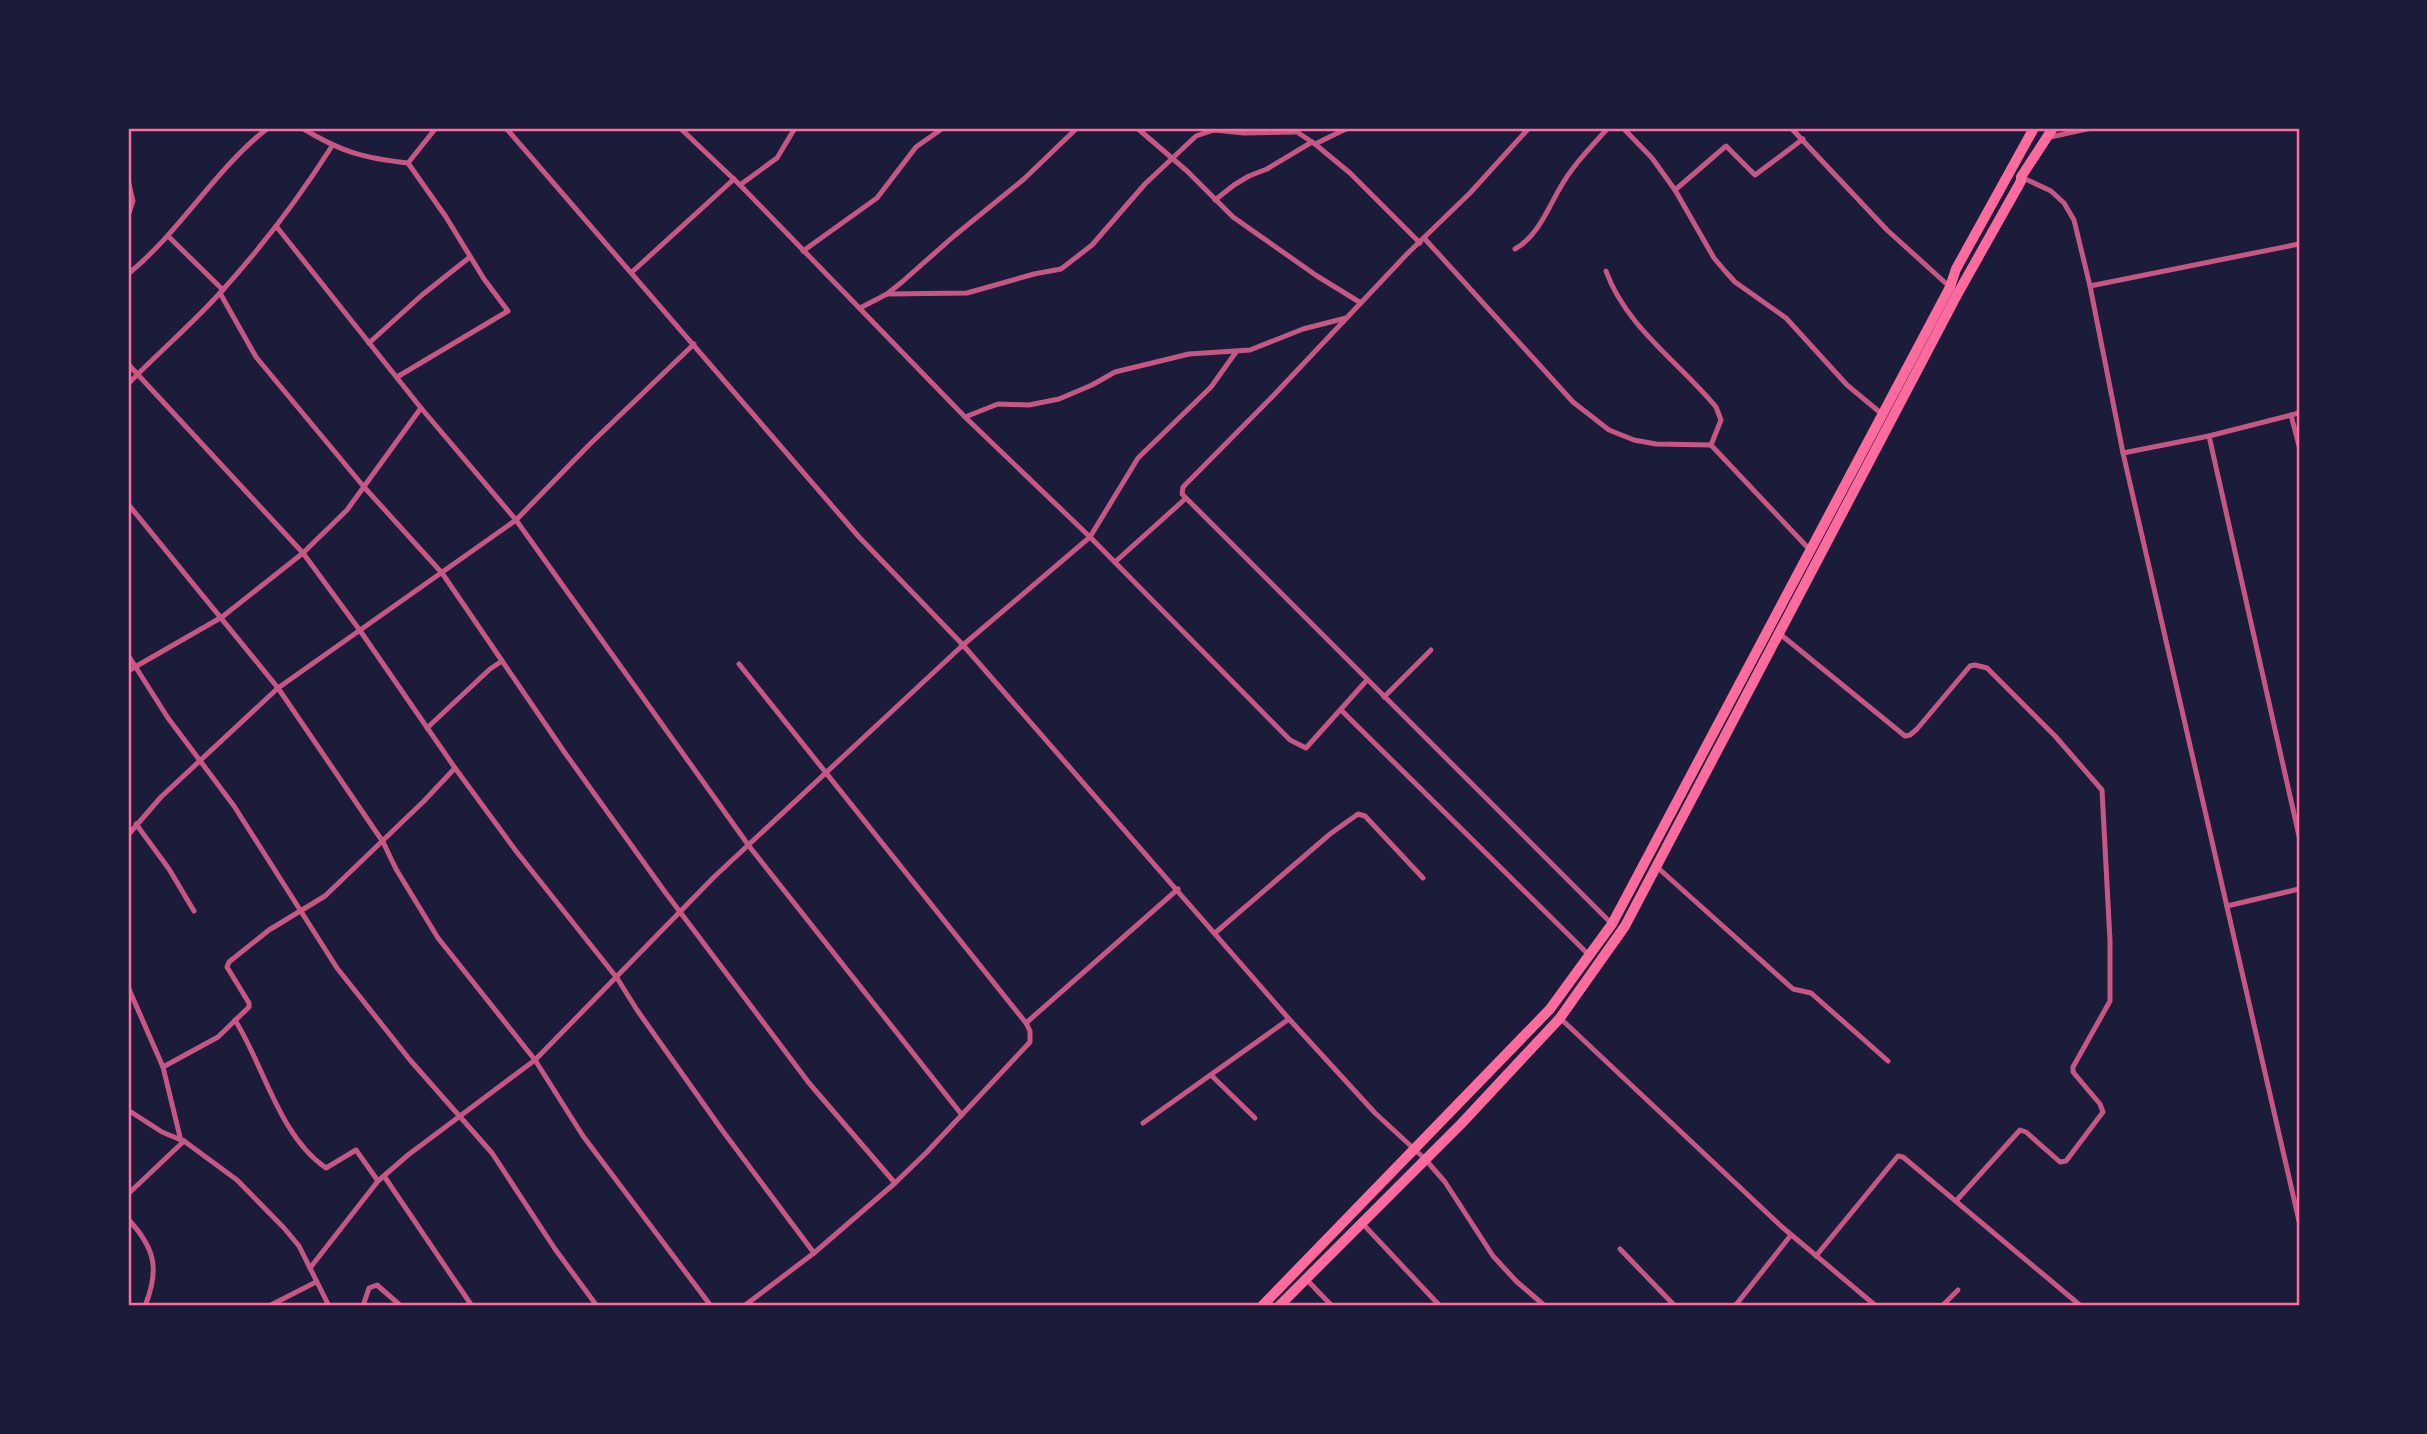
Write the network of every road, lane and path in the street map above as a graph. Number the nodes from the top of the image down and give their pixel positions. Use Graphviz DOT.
graph roads {
  1 [pos="268,128"];
  2 [pos="302,128"];
  3 [pos="436,128"];
  4 [pos="506,128"];
  5 [pos="680,128"];
  6 [pos="795,128"];
  7 [pos="1077,128"];
  8 [pos="1137,128"];
  9 [pos="1348,128"];
  10 [pos="1529,128"];
  11 [pos="1608,128"];
  12 [pos="1623,128"];
  13 [pos="1791,128"];
  14 [pos="2034,128"];
  15 [pos="2053,128"];
  16 [pos="2091,128"];
  17 [pos="939,129"];
  18 [pos="1293,130"];
  19 [pos="1803,139"];
  20 [pos="2044,139"];
  21 [pos="1314,143"];
  22 [pos="332,146"];
  23 [pos="1172,158"];
  24 [pos="408,163"];
  25 [pos="2021,179"];
  26 [pos="128,180"];
  27 [pos="734,180"];
  28 [pos="740,185"];
  29 [pos="1675,190"];
  30 [pos="1215,200"];
  31 [pos="128,216"];
  32 [pos="276,226"];
  33 [pos="168,236"];
  34 [pos="1422,240"];
  35 [pos="2299,244"];
  36 [pos="1515,249"];
  37 [pos="803,251"];
  38 [pos="470,257"];
  39 [pos="1606,271"];
  40 [pos="632,272"];
  41 [pos="128,274"];
  42 [pos="2091,286"];
  43 [pos="1950,287"];
  44 [pos="221,292"];
  45 [pos="887,294"];
  46 [pos="1361,303"];
  47 [pos="860,308"];
  48 [pos="1346,318"];
  49 [pos="369,343"];
  50 [pos="694,344"];
  51 [pos="1236,352"];
  52 [pos="128,364"];
  53 [pos="138,374"];
  54 [pos="397,377"];
  55 [pos="128,384"];
  56 [pos="421,408"];
  57 [pos="2299,413"];
  58 [pos="1882,414"];
  59 [pos="2291,415"];
  60 [pos="965,417"];
  61 [pos="2209,436"];
  62 [pos="1712,445"];
  63 [pos="2299,446"];
  64 [pos="2123,453"];
  65 [pos="364,487"];
  66 [pos="1183,497"];
  67 [pos="128,504"];
  68 [pos="516,520"];
  69 [pos="1090,537"];
  70 [pos="1810,550"];
  71 [pos="303,553"];
  72 [pos="1115,562"];
  73 [pos="442,573"];
  74 [pos="222,617"];
  75 [pos="361,632"];
  76 [pos="1780,635"];
  77 [pos="963,645"];
  78 [pos="1430,650"];
  79 [pos="128,655"];
  80 [pos="502,662"];
  81 [pos="739,664"];
  82 [pos="134,666"];
  83 [pos="128,671"];
  84 [pos="1367,680"];
  85 [pos="278,688"];
  86 [pos="1384,697"];
  87 [pos="1341,710"];
  88 [pos="427,728"];
  89 [pos="201,761"];
  90 [pos="455,768"];
  91 [pos="826,774"];
  92 [pos="136,824"];
  93 [pos="128,834"];
  94 [pos="2299,836"];
  95 [pos="383,842"];
  96 [pos="749,846"];
  97 [pos="1657,867"];
  98 [pos="1423,878"];
  99 [pos="1178,889"];
  100 [pos="2299,889"];
  101 [pos="2227,906"];
  102 [pos="300,910"];
  103 [pos="194,911"];
  104 [pos="682,912"];
  105 [pos="1612,924"];
  106 [pos="1215,933"];
  107 [pos="1589,955"];
  108 [pos="617,978"];
  109 [pos="128,988"];
  110 [pos="1560,1018"];
  111 [pos="1289,1019"];
  112 [pos="235,1020"];
  113 [pos="1026,1024"];
  114 [pos="535,1060"];
  115 [pos="1888,1060"];
  116 [pos="163,1067"];
  117 [pos="1211,1075"];
  118 [pos="128,1110"];
  119 [pos="962,1115"];
  120 [pos="458,1116"];
  121 [pos="1255,1118"];
  122 [pos="1143,1123"];
  123 [pos="183,1141"];
  124 [pos="1414,1150"];
  125 [pos="1425,1159"];
  126 [pos="384,1177"];
  127 [pos="378,1181"];
  128 [pos="895,1182"];
  129 [pos="128,1194"];
  130 [pos="1956,1201"];
  131 [pos="128,1219"];
  132 [pos="2299,1221"];
  133 [pos="1362,1223"];
  134 [pos="1791,1235"];
  135 [pos="1620,1249"];
  136 [pos="814,1253"];
  137 [pos="1816,1256"];
  138 [pos="310,1268"];
  139 [pos="1306,1279"];
  140 [pos="316,1282"];
  141 [pos="1958,1290"];
  142 [pos="145,1306"];
  143 [pos="269,1306"];
  144 [pos="329,1306"];
  145 [pos="363,1306"];
  146 [pos="401,1306"];
  147 [pos="472,1306"];
  148 [pos="597,1306"];
  149 [pos="711,1306"];
  150 [pos="744,1306"];
  151 [pos="1262,1306"];
  152 [pos="1279,1306"];
  153 [pos="1332,1306"];
  154 [pos="1440,1306"];
  155 [pos="1545,1306"];
  156 [pos="1675,1306"];
  157 [pos="1735,1306"];
  158 [pos="1876,1306"];
  159 [pos="1942,1306"];
  160 [pos="2081,1306"];
  1 -- 33 [label="street"];
  2 -- 22 [label="street"];
  3 -- 24 [label="street"];
  4 -- 40 [label="street"];
  5 -- 27 [label="street"];
  6 -- 28 [label="street"];
  7 -- 45 [label="street"];
  8 -- 23 [label="street"];
  9 -- 21 [label="street"];
  10 -- 34 [label="street"];
  11 -- 36 [label="street"];
  12 -- 29 [label="street"];
  13 -- 19 [label="street"];
  14 -- 43 [label="highway"];
  15 -- 20 [label="highway"];
  16 -- 20 [label="street"];
  17 -- 37 [label="street"];
  18 -- 21 [label="street"];
  18 -- 23 [label="street"];
  19 -- 29 [label="street"];
  19 -- 43 [label="street"];
  20 -- 25 [label="highway"];
  21 -- 30 [label="street"];
  21 -- 34 [label="street"];
  22 -- 24 [label="street"];
  22 -- 32 [label="street"];
  23 -- 30 [label="street"];
  23 -- 45 [label="street"];
  24 -- 38 [label="street"];
  25 -- 42 [label="street"];
  25 -- 76 [label="highway"];
  26 -- 31 [label="street"];
  27 -- 28 [label="street"];
  27 -- 40 [label="street"];
  28 -- 37 [label="street"];
  29 -- 58 [label="street"];
  30 -- 46 [label="street"];
  32 -- 44 [label="street"];
  32 -- 49 [label="street"];
  33 -- 41 [label="street"];
  33 -- 44 [label="street"];
  34 -- 46 [label="street"];
  34 -- 62 [label="street"];
  35 -- 42 [label="street"];
  37 -- 47 [label="street"];
  38 -- 49 [label="street"];
  38 -- 54 [label="street"];
  39 -- 62 [label="street"];
  40 -- 50 [label="street"];
  42 -- 64 [label="street"];
  43 -- 58 [label="highway"];
  44 -- 53 [label="street"];
  44 -- 65 [label="street"];
  45 -- 47 [label="street"];
  46 -- 48 [label="street"];
  47 -- 60 [label="street"];
  48 -- 51 [label="street"];
  48 -- 66 [label="street"];
  49 -- 54 [label="street"];
  50 -- 68 [label="street"];
  50 -- 77 [label="street"];
  51 -- 60 [label="street"];
  51 -- 69 [label="street"];
  52 -- 53 [label="street"];
  53 -- 55 [label="street"];
  53 -- 71 [label="street"];
  54 -- 56 [label="street"];
  56 -- 65 [label="street"];
  56 -- 68 [label="street"];
  57 -- 59 [label="street"];
  58 -- 70 [label="highway"];
  59 -- 61 [label="street"];
  59 -- 63 [label="street"];
  60 -- 69 [label="street"];
  61 -- 64 [label="street"];
  61 -- 94 [label="street"];
  62 -- 70 [label="street"];
  64 -- 101 [label="street"];
  65 -- 71 [label="street"];
  65 -- 73 [label="street"];
  66 -- 72 [label="street"];
  66 -- 84 [label="street"];
  67 -- 74 [label="street"];
  68 -- 73 [label="street"];
  68 -- 96 [label="street"];
  69 -- 72 [label="street"];
  69 -- 77 [label="street"];
  70 -- 105 [label="highway"];
  71 -- 74 [label="street"];
  71 -- 75 [label="street"];
  72 -- 87 [label="street"];
  73 -- 75 [label="street"];
  73 -- 80 [label="street"];
  74 -- 82 [label="street"];
  74 -- 85 [label="street"];
  75 -- 85 [label="street"];
  75 -- 88 [label="street"];
  76 -- 97 [label="highway"];
  76 -- 130 [label="street"];
  77 -- 91 [label="street"];
  77 -- 99 [label="street"];
  78 -- 86 [label="street"];
  79 -- 82 [label="street"];
  80 -- 88 [label="street"];
  80 -- 104 [label="street"];
  81 -- 91 [label="street"];
  82 -- 83 [label="street"];
  82 -- 89 [label="street"];
  84 -- 86 [label="street"];
  84 -- 87 [label="street"];
  85 -- 89 [label="street"];
  85 -- 95 [label="street"];
  86 -- 105 [label="street"];
  87 -- 107 [label="street"];
  88 -- 90 [label="street"];
  89 -- 92 [label="street"];
  89 -- 102 [label="street"];
  90 -- 95 [label="street"];
  90 -- 108 [label="street"];
  91 -- 96 [label="street"];
  91 -- 113 [label="street"];
  92 -- 93 [label="street"];
  92 -- 103 [label="street"];
  95 -- 102 [label="street"];
  95 -- 114 [label="street"];
  96 -- 104 [label="street"];
  96 -- 119 [label="street"];
  97 -- 110 [label="highway"];
  97 -- 115 [label="street"];
  98 -- 106 [label="street"];
  99 -- 106 [label="street"];
  99 -- 113 [label="street"];
  100 -- 101 [label="street"];
  101 -- 132 [label="street"];
  102 -- 112 [label="street"];
  102 -- 120 [label="street"];
  104 -- 108 [label="street"];
  104 -- 128 [label="street"];
  105 -- 107 [label="highway"];
  106 -- 111 [label="street"];
  107 -- 124 [label="highway"];
  108 -- 114 [label="street"];
  108 -- 136 [label="street"];
  109 -- 116 [label="street"];
  110 -- 125 [label="highway"];
  110 -- 134 [label="street"];
  111 -- 117 [label="street"];
  111 -- 124 [label="street"];
  112 -- 116 [label="street"];
  112 -- 127 [label="street"];
  113 -- 119 [label="street"];
  114 -- 120 [label="street"];
  114 -- 149 [label="street"];
  116 -- 123 [label="street"];
  117 -- 121 [label="street"];
  117 -- 122 [label="street"];
  118 -- 123 [label="street"];
  119 -- 128 [label="street"];
  120 -- 126 [label="street"];
  120 -- 148 [label="street"];
  123 -- 129 [label="street"];
  123 -- 138 [label="street"];
  124 -- 125 [label="street"];
  124 -- 151 [label="highway"];
  125 -- 133 [label="highway"];
  125 -- 155 [label="street"];
  126 -- 127 [label="street"];
  126 -- 147 [label="street"];
  127 -- 138 [label="street"];
  128 -- 136 [label="street"];
  130 -- 137 [label="street"];
  130 -- 160 [label="street"];
  131 -- 142 [label="street"];
  133 -- 139 [label="highway"];
  133 -- 154 [label="street"];
  134 -- 137 [label="street"];
  134 -- 157 [label="street"];
  135 -- 156 [label="street"];
  136 -- 150 [label="street"];
  137 -- 158 [label="street"];
  138 -- 140 [label="street"];
  139 -- 152 [label="highway"];
  139 -- 153 [label="street"];
  140 -- 143 [label="street"];
  140 -- 144 [label="street"];
  141 -- 159 [label="street"];
  145 -- 146 [label="street"];
}
